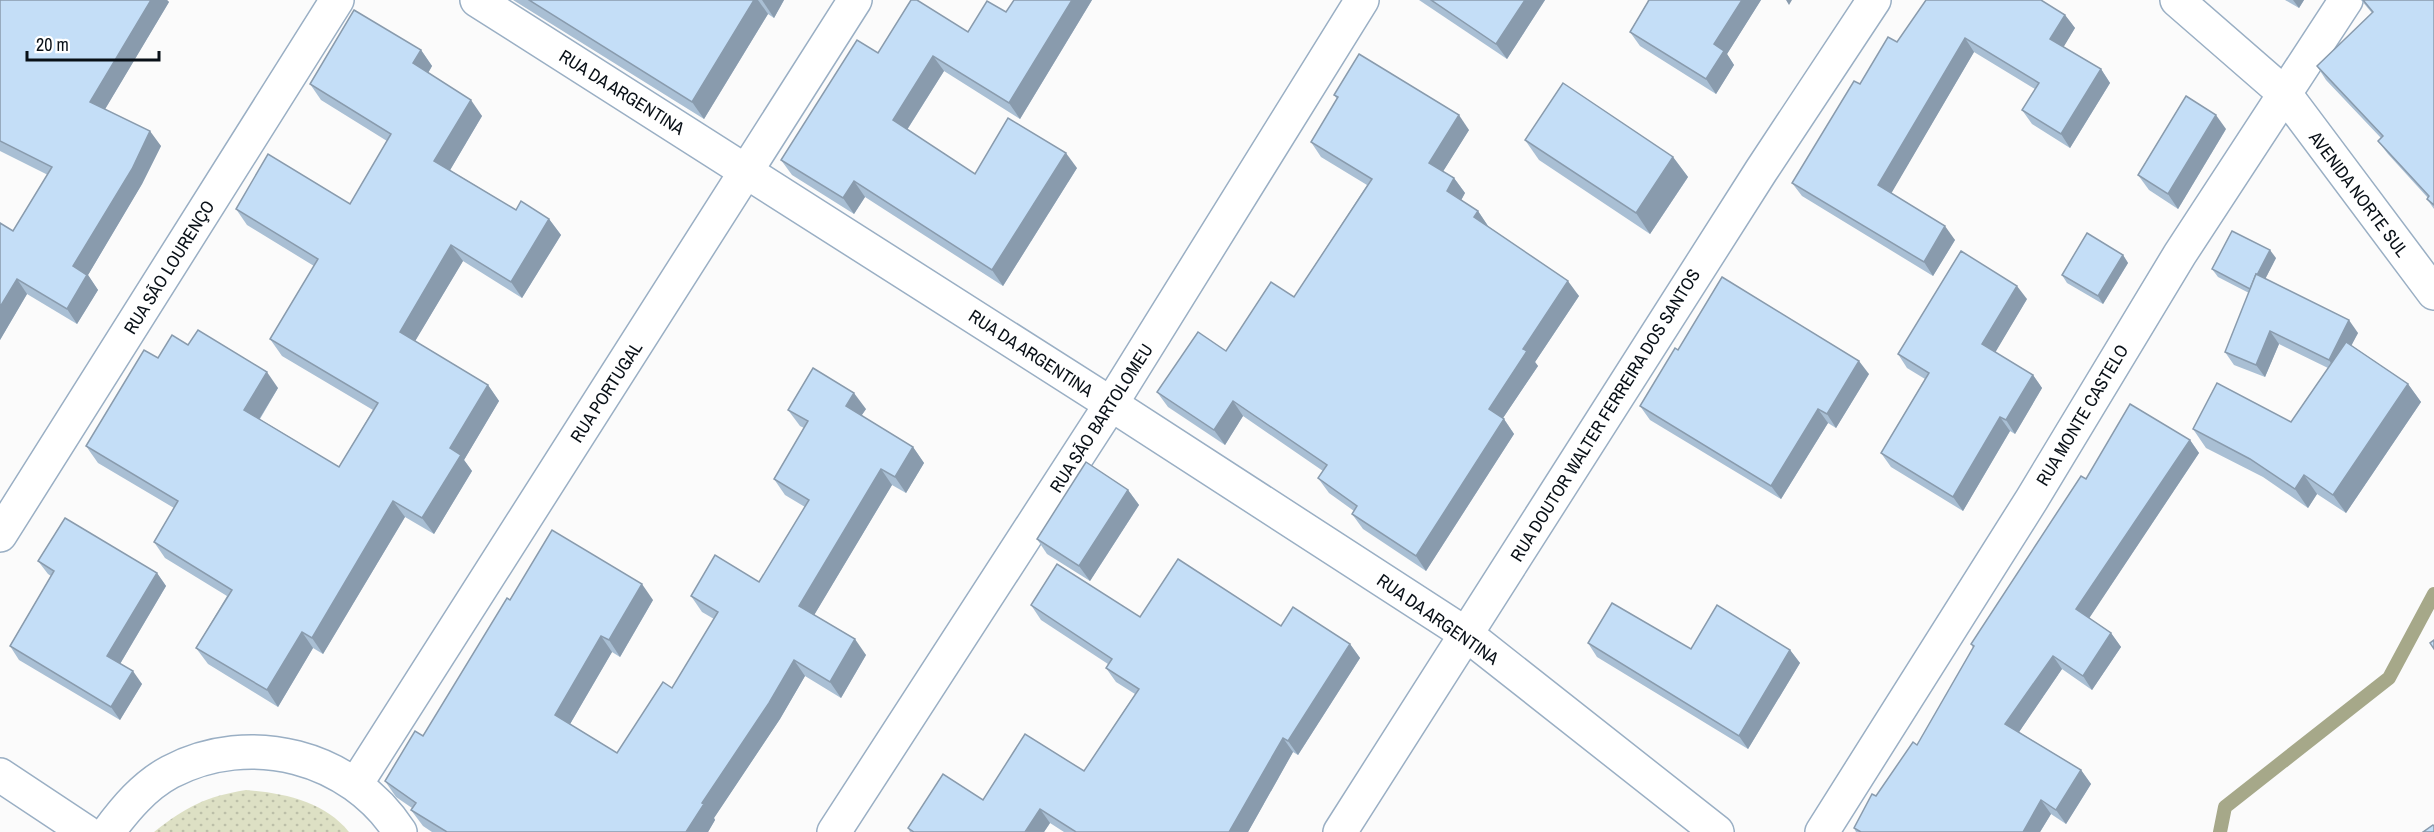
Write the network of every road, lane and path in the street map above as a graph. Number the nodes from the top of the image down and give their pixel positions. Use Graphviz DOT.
graph roads {
  1 [pos="337,0"];
  2 [pos="477,0"];
  3 [pos="855,0"];
  4 [pos="1362,0"];
  5 [pos="1874,0"];
  6 [pos="2177,0"];
  7 [pos="2346,0"];
  8 [pos="2285,94"];
  9 [pos="747,171"];
  10 [pos="2434,293"];
  11 [pos="1111,404"];
  12 [pos="0,535"];
  13 [pos="1466,634"];
  14 [pos="0,775"];
  15 [pos="356,784"];
  16 [pos="86,832"];
  17 [pos="108,832"];
  18 [pos="400,832"];
  19 [pos="834,832"];
  20 [pos="1340,832"];
  21 [pos="1717,832"];
  22 [pos="1822,832"];
  1 -- 12 [label="street, RUA SÃO LOURENÇO"];
  2 -- 9 [label="street, RUA DA ARGENTINA"];
  3 -- 9 [label="street, RUA PORTUGAL"];
  4 -- 11 [label="street, RUA SÃO BARTOLOMEU"];
  5 -- 13 [label="street, RUA DOUTOR WALTER FERREIRA DOS SANTOS"];
  6 -- 8 [label="street, AVENIDA NORTE SUL"];
  7 -- 8 [label="street, RUA MONTE CASTELO"];
  8 -- 10 [label="street, AVENIDA NORTE SUL"];
  8 -- 22 [label="street, RUA MONTE CASTELO"];
  9 -- 11 [label="street, RUA DA ARGENTINA"];
  9 -- 15 [label="street, RUA PORTUGAL"];
  11 -- 13 [label="street, RUA DA ARGENTINA"];
  11 -- 19 [label="street, RUA SÃO BARTOLOMEU"];
  13 -- 20 [label="street, RUA DOUTOR WALTER FERREIRA DOS SANTOS"];
  13 -- 21 [label="street, RUA DA ARGENTINA"];
  14 -- 16 [label="street"];
  15 -- 17 [label="street"];
  15 -- 18 [label="street"];
}
